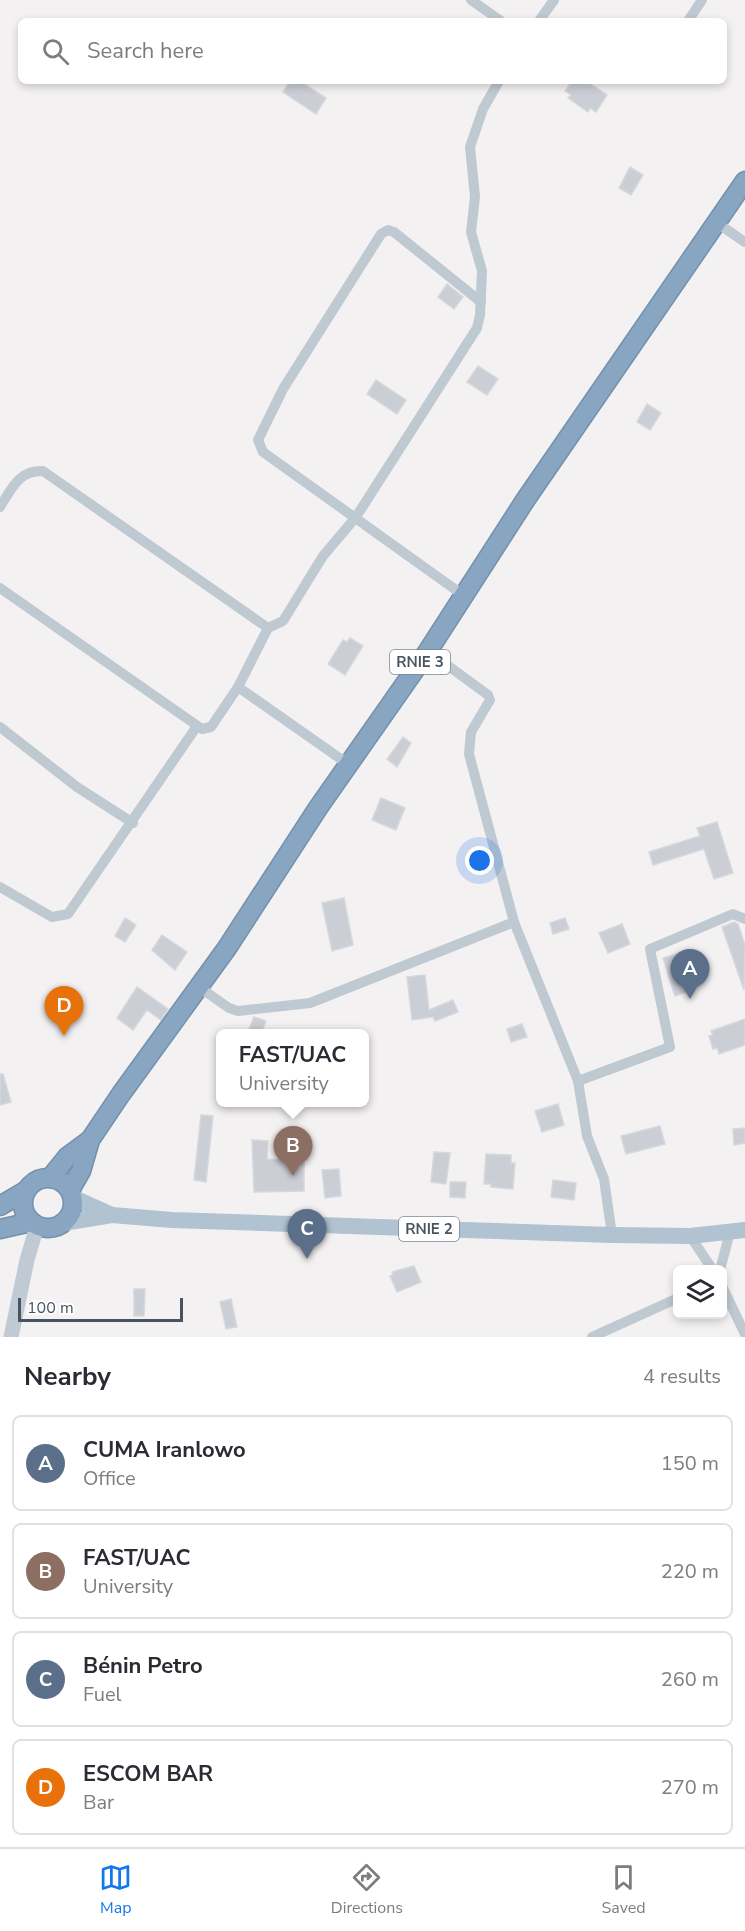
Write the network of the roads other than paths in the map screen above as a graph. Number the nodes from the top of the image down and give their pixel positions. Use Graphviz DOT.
graph roads {
  1 [pos="471,0"];
  2 [pos="554,0"];
  3 [pos="702,0"];
  4 [pos="497,18"];
  5 [pos="541,18"];
  6 [pos="690,18"];
  7 [pos="497,84"];
  8 [pos="745,181"];
  9 [pos="717,223"];
  10 [pos="745,242"];
  11 [pos="481,302"];
  12 [pos="0,507"];
  13 [pos="356,517"];
  14 [pos="0,588"];
  15 [pos="463,595"];
  16 [pos="267,628"];
  17 [pos="428,651"];
  18 [pos="238,687"];
  19 [pos="197,726"];
  20 [pos="0,727"];
  21 [pos="348,764"];
  22 [pos="133,823"];
  23 [pos="0,887"];
  24 [pos="745,919"];
  25 [pos="514,922"];
  26 [pos="199,987"];
  27 [pos="578,1081"];
  28 [pos="90,1140"];
  29 [pos="50,1178"];
  30 [pos="27,1190"];
  31 [pos="71,1193"];
  32 [pos="0,1206"];
  33 [pos="112,1215"];
  34 [pos="63,1223"];
  35 [pos="34,1224"];
  36 [pos="0,1229"];
  37 [pos="738,1231"];
  38 [pos="612,1235"];
  39 [pos="690,1236"];
  40 [pos="710,1265"];
  41 [pos="722,1265"];
  42 [pos="727,1293"];
  43 [pos="673,1300"];
  44 [pos="743,1323"];
  45 [pos="745,1334"];
  46 [pos="11,1337"];
  47 [pos="592,1337"];
  1 -- 4 [label="street"];
  2 -- 5 [label="street"];
  3 -- 6 [label="street"];
  7 -- 11 [label="street"];
  8 -- 9 [label="highway, RNIE 3"];
  9 -- 10 [label="street"];
  9 -- 15 [label="highway, RNIE 3"];
  11 -- 13 [label="street"];
  11 -- 13 [label="street"];
  12 -- 16 [label="street"];
  13 -- 15 [label="street"];
  13 -- 16 [label="street"];
  14 -- 19 [label="street"];
  15 -- 17 [label="highway, RNIE 3"];
  16 -- 18 [label="street"];
  17 -- 21 [label="highway, RNIE 3"];
  17 -- 25 [label="street"];
  18 -- 19 [label="street"];
  18 -- 21 [label="street"];
  19 -- 22 [label="street"];
  20 -- 22 [label="street"];
  21 -- 26 [label="highway, RNIE 3"];
  22 -- 23 [label="street"];
  24 -- 27 [label="street"];
  25 -- 26 [label="street"];
  25 -- 27 [label="street"];
  26 -- 28 [label="highway, RNIE 3"];
  27 -- 38 [label="street"];
  28 -- 29 [label="highway, RNIE 3"];
  28 -- 31 [label="highway, RNIE 3"];
  29 -- 30 [label="highway"];
  29 -- 31 [label="highway, RNIE 2"];
  30 -- 32 [label="highway"];
  30 -- 35 [label="highway"];
  31 -- 33 [label="main road, RNIE 2"];
  31 -- 34 [label="highway"];
  33 -- 34 [label="main road, RNIE 2"];
  33 -- 38 [label="main road, RNIE 2"];
  34 -- 35 [label="highway, RNIE 2"];
  35 -- 36 [label="highway, RNIE 2"];
  35 -- 46 [label="main road"];
  37 -- 39 [label="main road, RNIE 2"];
  37 -- 41 [label="street"];
  38 -- 39 [label="main road, RNIE 2"];
  39 -- 40 [label="street"];
  42 -- 44 [label="street"];
  43 -- 47 [label="street"];
  44 -- 45 [label="street"];
}
